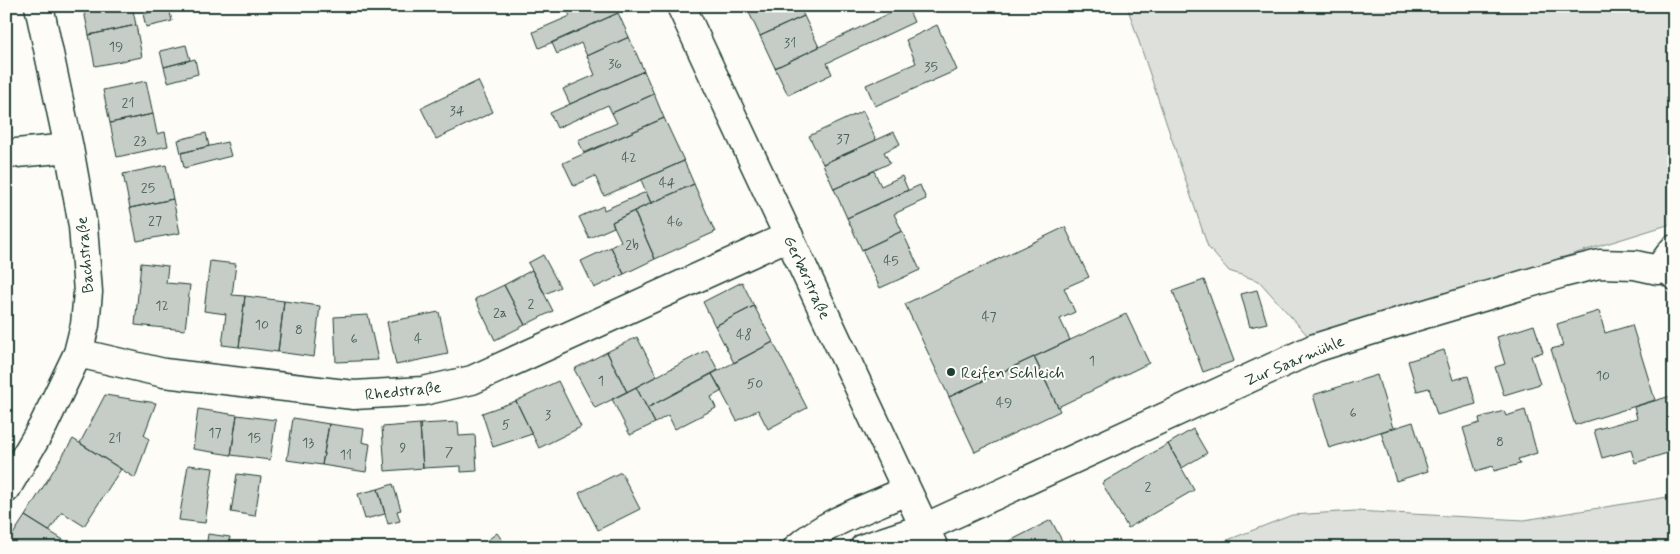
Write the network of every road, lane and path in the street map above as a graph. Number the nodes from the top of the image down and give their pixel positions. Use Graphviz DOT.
graph roads {
  1 [pos="39,6"];
  2 [pos="681,6"];
  3 [pos="68,148"];
  4 [pos="6,154"];
  5 [pos="789,236"];
  6 [pos="1674,249"];
  7 [pos="1666,276"];
  8 [pos="78,353"];
  9 [pos="6,489"];
  10 [pos="906,491"];
  11 [pos="929,538"];
  12 [pos="797,548"];
  13 [pos="864,548"];
  1 -- 3 [label="street, Bachstraße"];
  2 -- 5 [label="street, Gerberstraße"];
  3 -- 4 [label="street"];
  3 -- 8 [label="street, Bachstraße"];
  5 -- 8 [label="street, Rhedstraße"];
  5 -- 10 [label="street, Gerberstraße"];
  6 -- 7 [label="street, Zur Saarmühle"];
  7 -- 11 [label="street, Zur Saarmühle"];
  8 -- 9 [label="street, Bachstraße"];
  10 -- 11 [label="street, Gerberstraße"];
  10 -- 12 [label="street"];
  11 -- 13 [label="street, Zur Saarmühle"];
}
